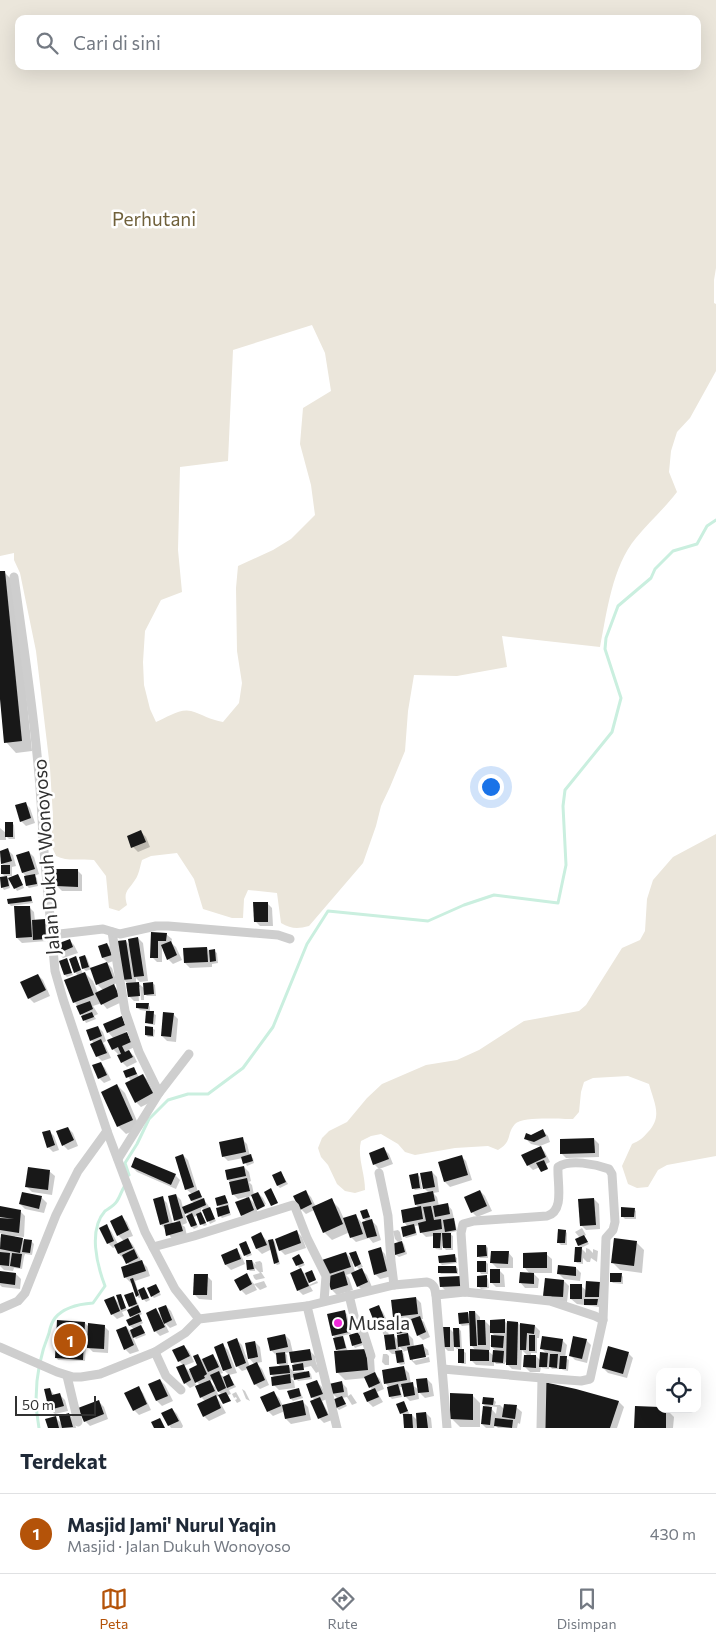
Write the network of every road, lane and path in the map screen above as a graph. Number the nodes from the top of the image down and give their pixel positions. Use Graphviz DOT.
graph roads {
  1 [pos="14,577"];
  2 [pos="112,932"];
  3 [pos="51,935"];
  4 [pos="290,940"];
  5 [pos="189,1054"];
  6 [pos="159,1093"];
  7 [pos="107,1131"];
  8 [pos="118,1159"];
  9 [pos="379,1173"];
  10 [pos="153,1247"];
  11 [pos="394,1285"];
  12 [pos="465,1292"];
  13 [pos="349,1295"];
  14 [pos="436,1295"];
  15 [pos="324,1301"];
  16 [pos="307,1306"];
  17 [pos="0,1309"];
  18 [pos="199,1319"];
  19 [pos="603,1320"];
  20 [pos="0,1347"];
  21 [pos="155,1352"];
  22 [pos="371,1356"];
  23 [pos="443,1368"];
  24 [pos="67,1376"];
  25 [pos="542,1378"];
  26 [pos="181,1390"];
  27 [pos="78,1422"];
  28 [pos="337,1428"];
  29 [pos="447,1428"];
  30 [pos="541,1428"];
  1 -- 3 [label="street, Jalan Dukuh Wonoyoso"];
  2 -- 3 [label="street"];
  2 -- 4 [label="street"];
  2 -- 6 [label="street"];
  3 -- 7 [label="street, Jalan Dukuh Wonoyoso"];
  5 -- 6 [label="street"];
  6 -- 8 [label="street"];
  7 -- 8 [label="street, Jalan Dukuh Wonoyoso"];
  7 -- 17 [label="street"];
  8 -- 10 [label="street, Jalan Dukuh Wonoyoso"];
  9 -- 11 [label="street"];
  10 -- 15 [label="street"];
  10 -- 18 [label="street, Jalan Dukuh Wonoyoso"];
  11 -- 13 [label="street"];
  11 -- 14 [label="street"];
  12 -- 14 [label="street"];
  12 -- 19 [label="street"];
  12 -- 19 [label="street"];
  13 -- 15 [label="street"];
  13 -- 22 [label="street"];
  14 -- 23 [label="street"];
  15 -- 16 [label="street"];
  16 -- 18 [label="street"];
  16 -- 28 [label="street"];
  18 -- 21 [label="street"];
  19 -- 25 [label="street"];
  20 -- 24 [label="street"];
  21 -- 24 [label="street"];
  21 -- 26 [label="street"];
  23 -- 25 [label="street"];
  23 -- 29 [label="street"];
  24 -- 27 [label="street"];
  25 -- 30 [label="street"];
}
